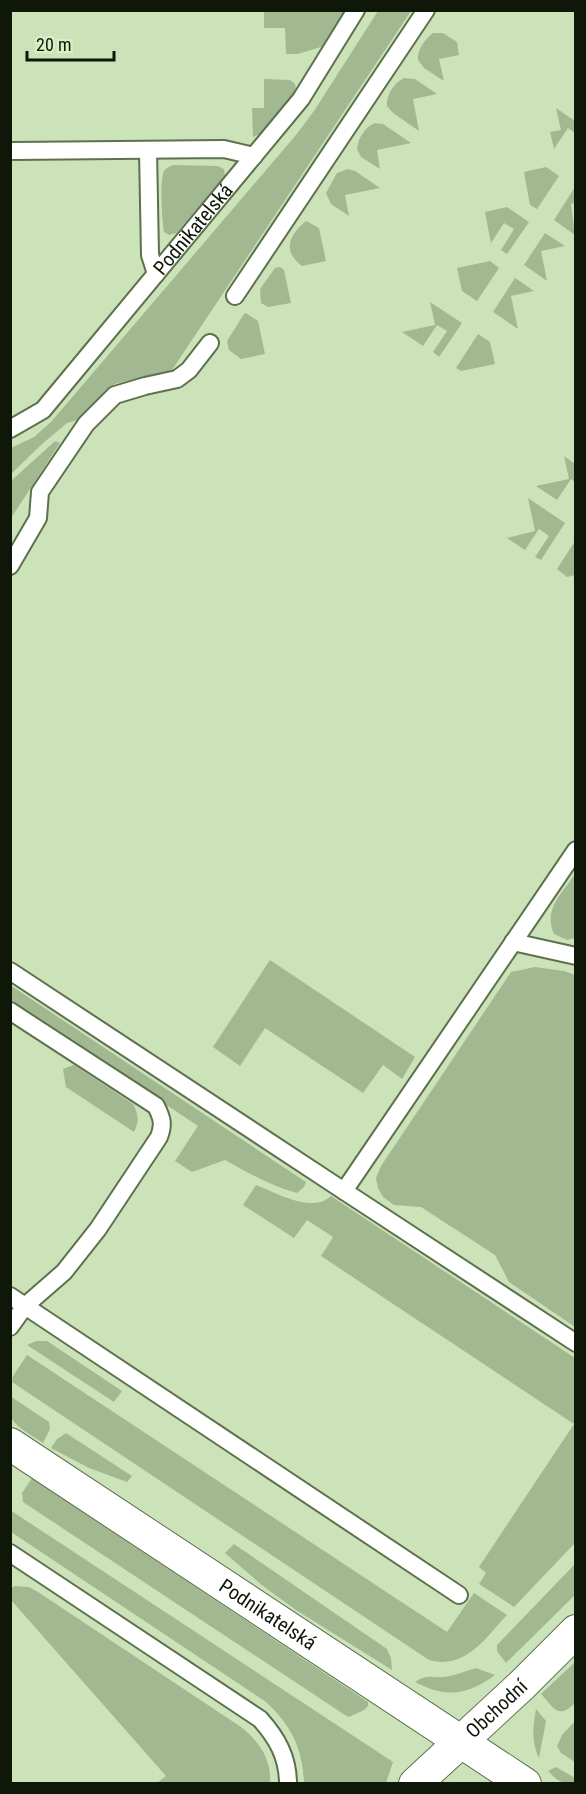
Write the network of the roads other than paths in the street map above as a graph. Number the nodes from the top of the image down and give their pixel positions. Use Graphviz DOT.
graph roads {
  1 [pos="356,10"];
  2 [pos="426,10"];
  3 [pos="148,150"];
  4 [pos="13,151"];
  5 [pos="254,156"];
  6 [pos="156,274"];
  7 [pos="235,296"];
  8 [pos="210,343"];
  9 [pos="10,429"];
  10 [pos="10,566"];
  11 [pos="576,850"];
  12 [pos="513,942"];
  13 [pos="576,956"];
  14 [pos="10,971"];
  15 [pos="10,1011"];
  16 [pos="344,1191"];
  17 [pos="10,1296"];
  18 [pos="25,1306"];
  19 [pos="10,1327"];
  20 [pos="576,1343"];
  21 [pos="10,1444"];
  22 [pos="14,1560"];
  23 [pos="459,1595"];
  24 [pos="576,1631"];
  25 [pos="462,1741"];
  26 [pos="288,1784"];
  27 [pos="415,1784"];
  28 [pos="525,1784"];
  1 -- 5 [label="lane, Podnikatelská"];
  2 -- 7 [label="lane"];
  3 -- 4 [label="lane"];
  3 -- 5 [label="lane"];
  3 -- 6 [label="lane"];
  5 -- 6 [label="lane, Podnikatelská"];
  6 -- 9 [label="lane, Podnikatelská"];
  8 -- 10 [label="lane"];
  11 -- 12 [label="lane"];
  12 -- 13 [label="lane"];
  12 -- 16 [label="lane"];
  14 -- 16 [label="lane"];
  15 -- 18 [label="lane"];
  16 -- 20 [label="lane"];
  17 -- 18 [label="lane"];
  18 -- 19 [label="lane"];
  18 -- 23 [label="lane"];
  21 -- 25 [label="street, Podnikatelská"];
  22 -- 26 [label="lane"];
  24 -- 25 [label="street, Obchodní"];
  25 -- 27 [label="street, Obchodní"];
  25 -- 28 [label="street, Podnikatelská"];
}
